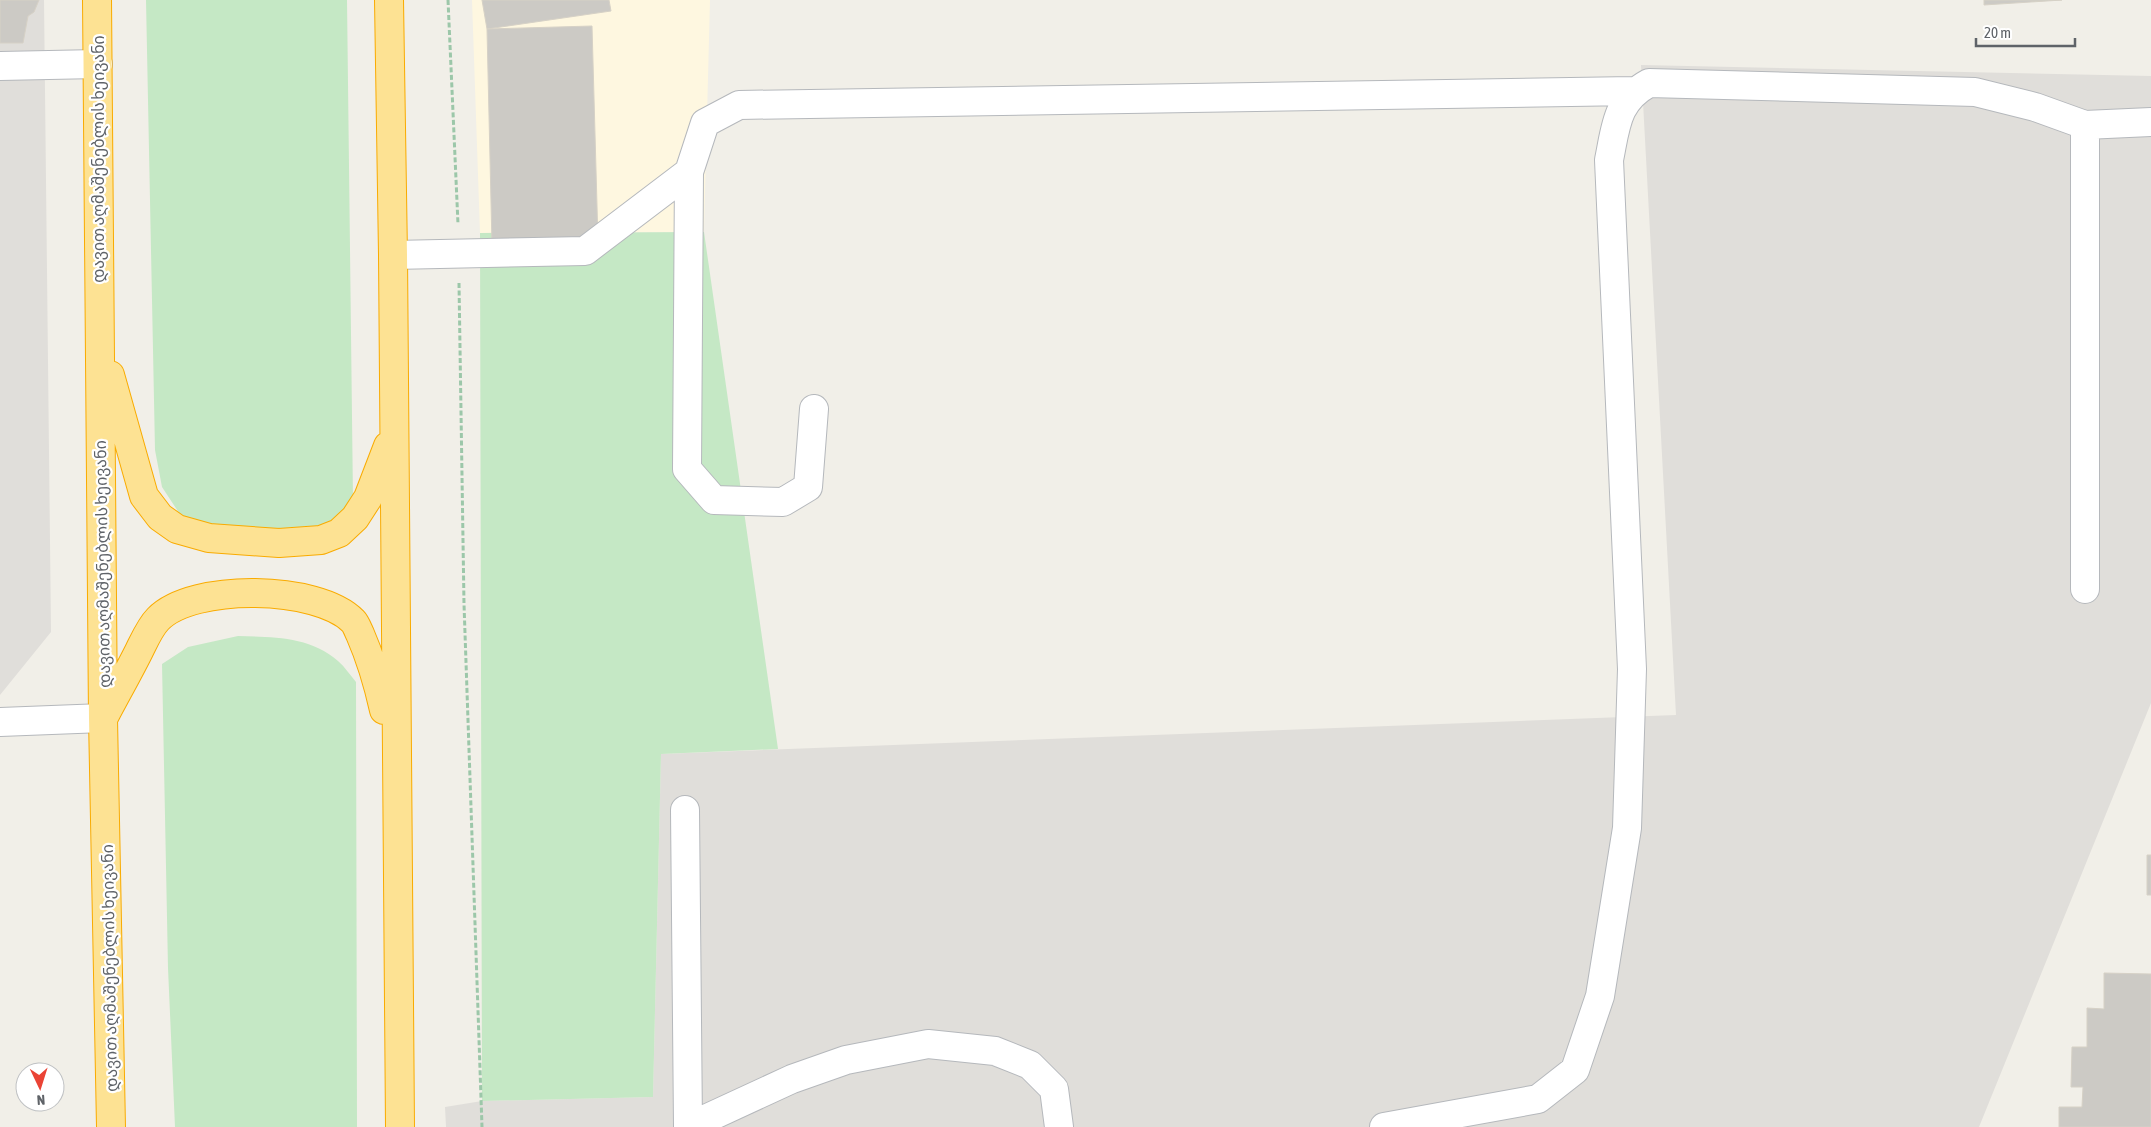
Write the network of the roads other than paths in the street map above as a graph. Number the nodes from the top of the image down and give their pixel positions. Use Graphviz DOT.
graph roads {
  1 [pos="97,0"];
  2 [pos="389,0"];
  3 [pos="98,64"];
  4 [pos="0,66"];
  5 [pos="1633,91"];
  6 [pos="2151,122"];
  7 [pos="2085,125"];
  8 [pos="689,172"];
  9 [pos="393,255"];
  10 [pos="100,340"];
  11 [pos="814,409"];
  12 [pos="393,432"];
  13 [pos="2085,589"];
  14 [pos="103,718"];
  15 [pos="0,722"];
  16 [pos="395,755"];
  17 [pos="685,810"];
  18 [pos="688,1126"];
  19 [pos="111,1127"];
  20 [pos="400,1127"];
  21 [pos="1059,1127"];
  22 [pos="1384,1127"];
  1 -- 3 [label="highway, დავით აღმაშენებლის ხეივანი"];
  2 -- 9 [label="highway"];
  3 -- 4 [label="street"];
  3 -- 10 [label="highway, დავით აღმაშენებლის ხეივანი"];
  5 -- 7 [label="street"];
  5 -- 8 [label="street"];
  5 -- 22 [label="street"];
  6 -- 7 [label="street"];
  7 -- 13 [label="street"];
  8 -- 9 [label="street"];
  8 -- 11 [label="street"];
  9 -- 12 [label="highway"];
  10 -- 12 [label="highway"];
  10 -- 14 [label="highway, დავით აღმაშენებლის ხეივანი"];
  12 -- 16 [label="highway"];
  14 -- 15 [label="street"];
  14 -- 16 [label="highway"];
  14 -- 19 [label="highway, დავით აღმაშენებლის ხეივანი"];
  16 -- 20 [label="highway"];
  17 -- 18 [label="street"];
  18 -- 21 [label="street"];
}
